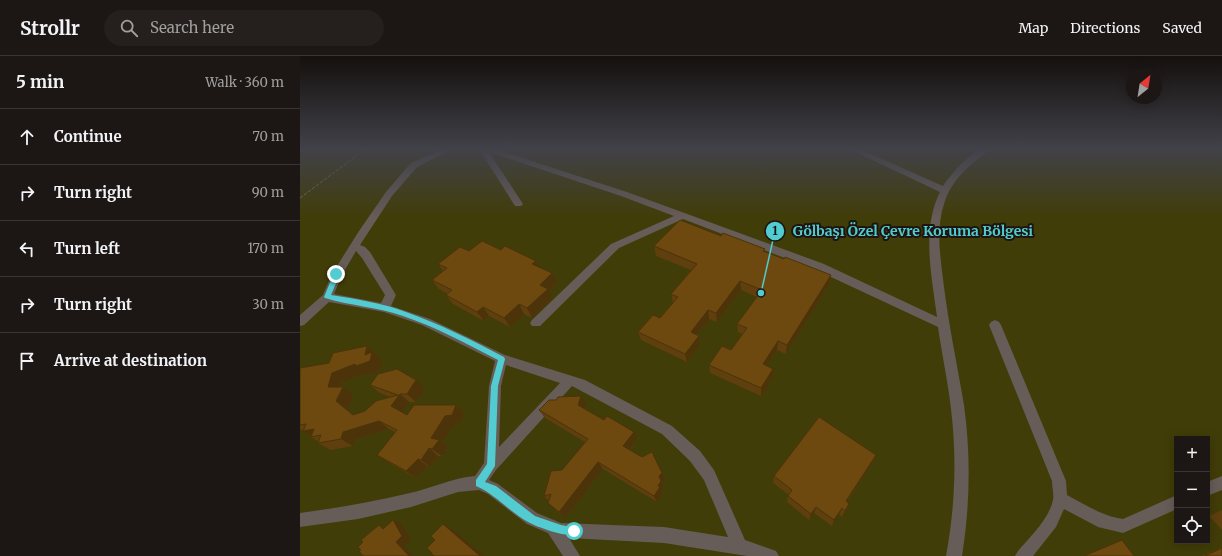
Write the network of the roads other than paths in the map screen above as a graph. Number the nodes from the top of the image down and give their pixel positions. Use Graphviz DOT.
graph roads {
  1 [pos="409,171"];
  2 [pos="497,171"];
  3 [pos="556,171"];
  4 [pos="901,171"];
  5 [pos="960,171"];
  6 [pos="944,191"];
  7 [pos="518,204"];
  8 [pos="682,216"];
  9 [pos="354,247"];
  10 [pos="327,297"];
  11 [pos="384,308"];
  12 [pos="300,322"];
  13 [pos="536,323"];
  14 [pos="944,325"];
  15 [pos="995,325"];
  16 [pos="502,359"];
  17 [pos="570,380"];
  18 [pos="491,466"];
  19 [pos="479,483"];
  20 [pos="1222,483"];
  21 [pos="1210,488"];
  22 [pos="1060,499"];
  23 [pos="1174,503"];
  24 [pos="300,520"];
  25 [pos="554,528"];
  26 [pos="740,546"];
  27 [pos="572,556"];
  28 [pos="771,556"];
  29 [pos="954,556"];
  30 [pos="1023,556"];
  1 -- 9 [label="street"];
  2 -- 7 [label="street"];
  3 -- 8 [label="street"];
  4 -- 6 [label="street"];
  5 -- 6 [label="street"];
  6 -- 14 [label="street"];
  8 -- 13 [label="street"];
  8 -- 14 [label="street"];
  9 -- 10 [label="street"];
  9 -- 11 [label="street"];
  10 -- 11 [label="street"];
  10 -- 12 [label="street"];
  11 -- 16 [label="street"];
  14 -- 29 [label="street"];
  15 -- 22 [label="street"];
  16 -- 17 [label="street"];
  16 -- 18 [label="street"];
  17 -- 18 [label="street"];
  17 -- 26 [label="street"];
  18 -- 19 [label="street"];
  19 -- 24 [label="street"];
  19 -- 25 [label="street"];
  20 -- 21 [label="street"];
  22 -- 23 [label="street"];
  22 -- 30 [label="street"];
  25 -- 26 [label="street"];
  25 -- 27 [label="street"];
  26 -- 28 [label="street"];
}
